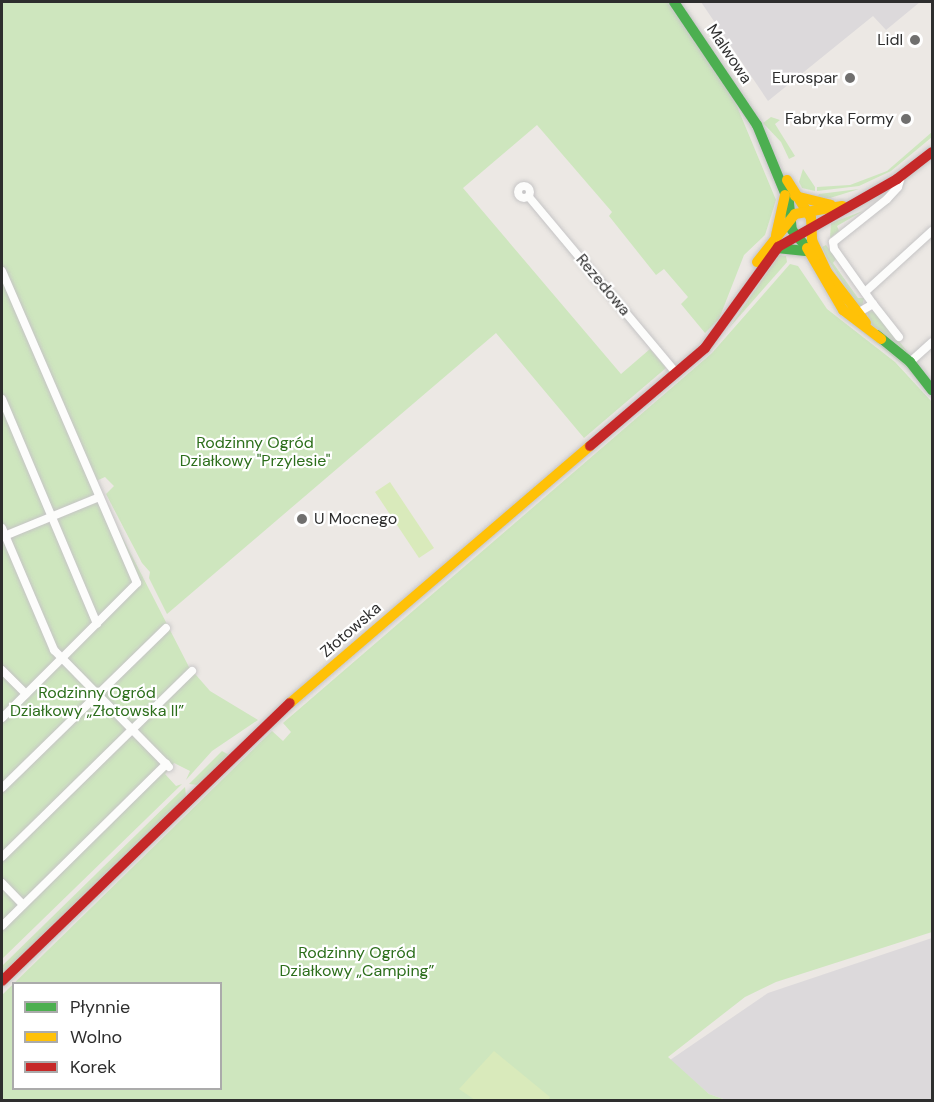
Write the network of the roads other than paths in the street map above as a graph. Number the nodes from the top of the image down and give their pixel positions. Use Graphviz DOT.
graph roads {
  1 [pos="674,2"];
  2 [pos="933,152"];
  3 [pos="901,177"];
  4 [pos="790,194"];
  5 [pos="529,196"];
  6 [pos="851,204"];
  7 [pos="806,213"];
  8 [pos="791,219"];
  9 [pos="819,223"];
  10 [pos="933,231"];
  11 [pos="799,234"];
  12 [pos="775,245"];
  13 [pos="811,248"];
  14 [pos="2,271"];
  15 [pos="5,290"];
  16 [pos="865,292"];
  17 [pos="873,304"];
  18 [pos="853,315"];
  19 [pos="899,337"];
  20 [pos="933,342"];
  21 [pos="910,362"];
  22 [pos="676,373"];
  23 [pos="933,390"];
  24 [pos="2,399"];
  25 [pos="97,498"];
  26 [pos="51,516"];
  27 [pos="3,534"];
  28 [pos="97,624"];
  29 [pos="166,628"];
  30 [pos="63,658"];
  31 [pos="2,670"];
  32 [pos="192,671"];
  33 [pos="26,694"];
  34 [pos="98,694"];
  35 [pos="2,718"];
  36 [pos="134,731"];
  37 [pos="2,788"];
  38 [pos="2,857"];
  39 [pos="2,883"];
  40 [pos="23,905"];
  41 [pos="2,926"];
  42 [pos="2,981"];
  1 -- 4 [label="street, Malwowa"];
  2 -- 3 [label="street, Złotowska"];
  3 -- 6 [label="street, Złotowska"];
  3 -- 16 [label="street"];
  4 -- 6 [label="street"];
  4 -- 7 [label="street, Malwowa"];
  4 -- 8 [label="street, Malwowa"];
  4 -- 12 [label="street"];
  5 -- 22 [label="street, Rezedowa"];
  6 -- 7 [label="street"];
  6 -- 9 [label="street, Złotowska"];
  7 -- 8 [label="street"];
  7 -- 9 [label="street, Malwowa"];
  8 -- 11 [label="street, Malwowa"];
  8 -- 12 [label="street, Złotowska"];
  9 -- 11 [label="street, Złotowska"];
  9 -- 13 [label="street"];
  9 -- 13 [label="street, Malwowa"];
  10 -- 16 [label="street"];
  11 -- 12 [label="street, Złotowska"];
  11 -- 13 [label="street, Malwowa"];
  12 -- 13 [label="street"];
  12 -- 22 [label="street, Złotowska"];
  13 -- 18 [label="street, Malwowa"];
  14 -- 15 [label="street"];
  15 -- 25 [label="street"];
  16 -- 17 [label="street"];
  17 -- 18 [label="street"];
  17 -- 19 [label="street"];
  18 -- 21 [label="street, Malwowa"];
  20 -- 21 [label="street"];
  21 -- 23 [label="street, Malwowa"];
  22 -- 42 [label="street, Złotowska"];
  24 -- 26 [label="street"];
  25 -- 26 [label="street"];
  25 -- 28 [label="street"];
  26 -- 27 [label="street"];
  26 -- 28 [label="street"];
  27 -- 30 [label="street"];
  28 -- 30 [label="street"];
  29 -- 34 [label="street"];
  30 -- 33 [label="street"];
  30 -- 34 [label="street"];
  31 -- 33 [label="street"];
  32 -- 36 [label="street"];
  33 -- 35 [label="street"];
  34 -- 36 [label="street"];
  34 -- 37 [label="street"];
  36 -- 38 [label="street"];
  36 -- 40 [label="street"];
  39 -- 40 [label="street"];
  40 -- 41 [label="street"];
}
